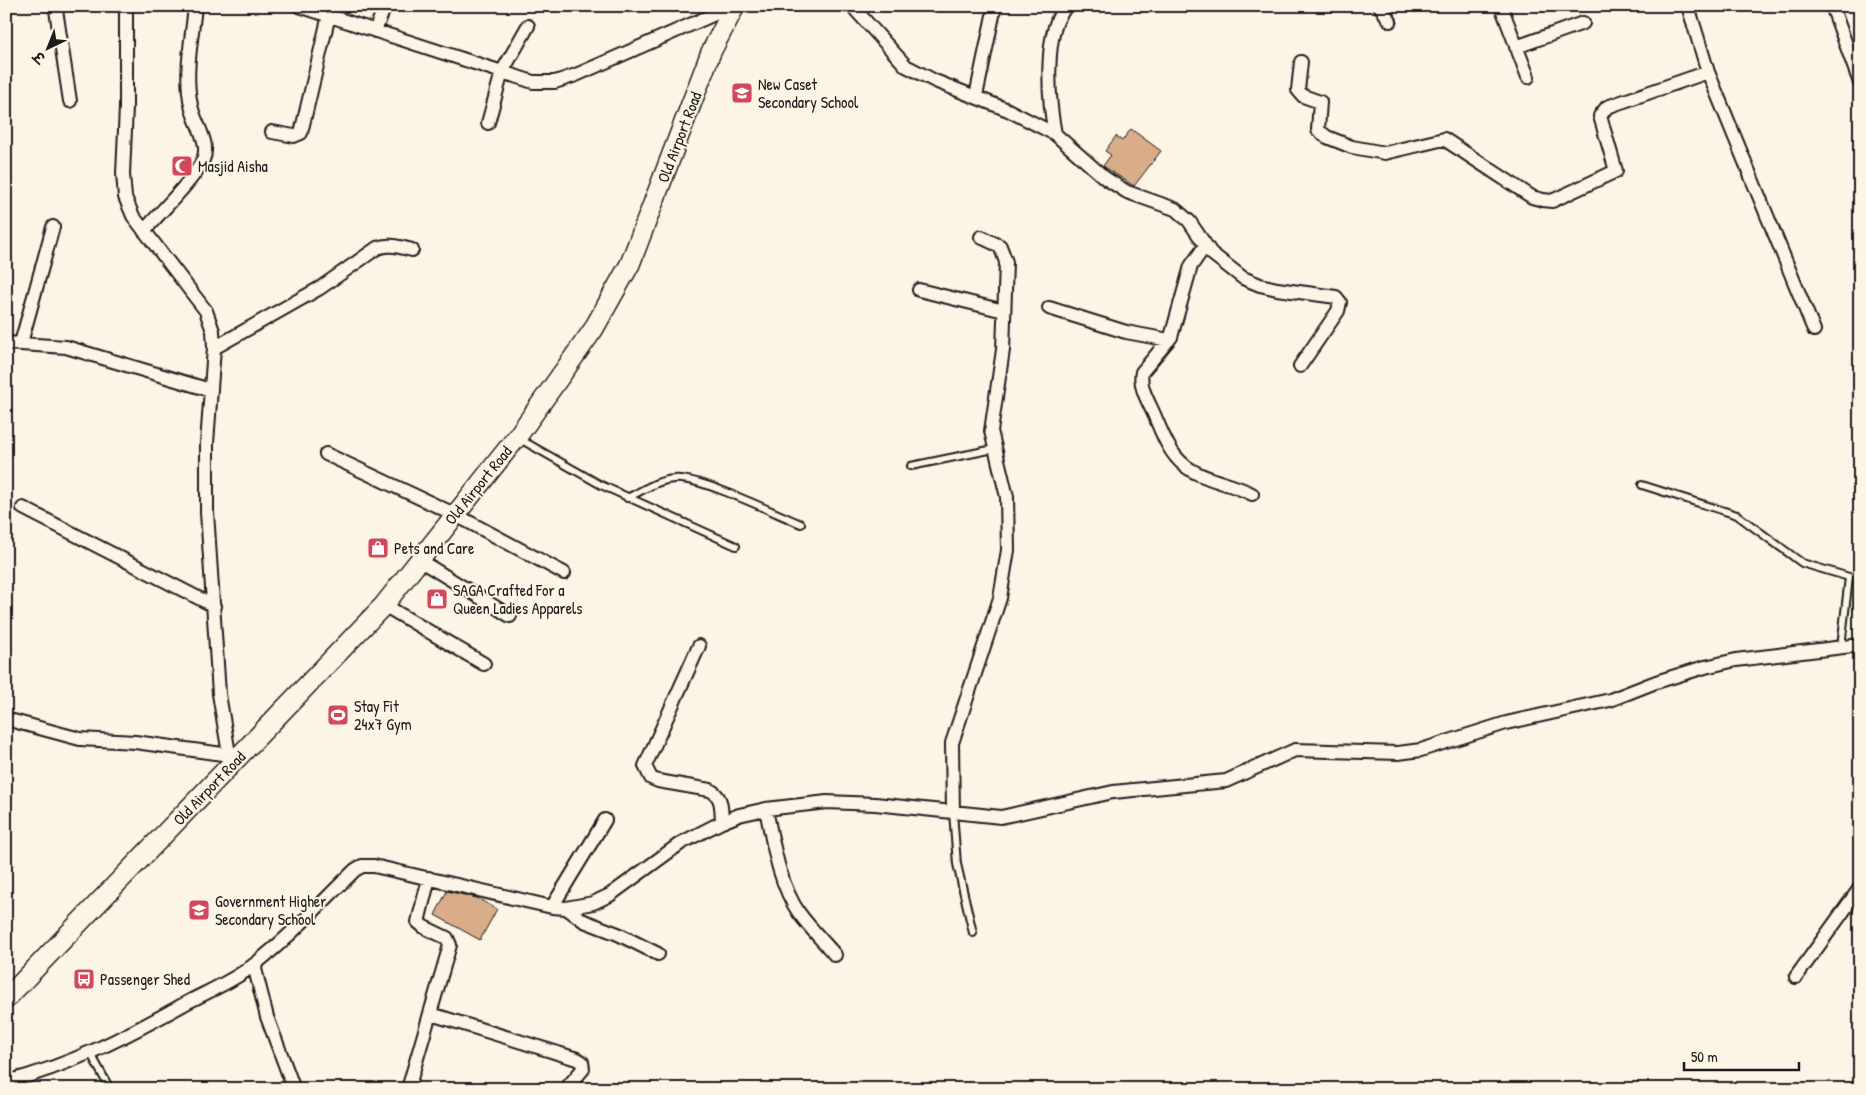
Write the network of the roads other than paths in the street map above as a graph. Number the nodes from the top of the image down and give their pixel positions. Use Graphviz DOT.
graph roads {
  1 [pos="57,6"];
  2 [pos="126,6"];
  3 [pos="196,6"];
  4 [pos="386,6"];
  5 [pos="734,6"];
  6 [pos="852,6"];
  7 [pos="996,6"];
  8 [pos="1067,6"];
  9 [pos="1380,6"];
  10 [pos="1501,6"];
  11 [pos="1688,6"];
  12 [pos="1832,6"];
  13 [pos="306,7"];
  14 [pos="329,15"];
  15 [pos="1390,20"];
  16 [pos="1583,23"];
  17 [pos="528,26"];
  18 [pos="375,31"];
  19 [pos="1516,47"];
  20 [pos="1301,62"];
  21 [pos="502,72"];
  22 [pos="1708,72"];
  23 [pos="1528,77"];
  24 [pos="1860,83"];
  25 [pos="976,96"];
  26 [pos="70,102"];
  27 [pos="488,123"];
  28 [pos="272,132"];
  29 [pos="1055,134"];
  30 [pos="53,227"];
  31 [pos="144,231"];
  32 [pos="981,237"];
  33 [pos="1205,246"];
  34 [pos="412,250"];
  35 [pos="919,290"];
  36 [pos="1049,308"];
  37 [pos="1004,311"];
  38 [pos="1814,330"];
  39 [pos="1169,340"];
  40 [pos="6,343"];
  41 [pos="21,343"];
  42 [pos="214,348"];
  43 [pos="1300,366"];
  44 [pos="210,390"];
  45 [pos="517,437"];
  46 [pos="994,450"];
  47 [pos="326,454"];
  48 [pos="911,466"];
  49 [pos="1642,485"];
  50 [pos="1252,494"];
  51 [pos="627,498"];
  52 [pos="24,508"];
  53 [pos="454,514"];
  54 [pos="801,524"];
  55 [pos="736,546"];
  56 [pos="419,560"];
  57 [pos="564,573"];
  58 [pos="384,605"];
  59 [pos="214,606"];
  60 [pos="510,616"];
  61 [pos="699,646"];
  62 [pos="1860,646"];
  63 [pos="1841,647"];
  64 [pos="484,664"];
  65 [pos="6,719"];
  66 [pos="234,755"];
  67 [pos="766,809"];
  68 [pos="953,812"];
  69 [pos="605,820"];
  70 [pos="722,822"];
  71 [pos="429,878"];
  72 [pos="1860,888"];
  73 [pos="552,907"];
  74 [pos="566,908"];
  75 [pos="973,933"];
  76 [pos="658,954"];
  77 [pos="835,955"];
  78 [pos="254,965"];
  79 [pos="1796,977"];
  80 [pos="6,999"];
  81 [pos="431,1014"];
  82 [pos="90,1052"];
  83 [pos="6,1082"];
  84 [pos="110,1089"];
  85 [pos="294,1089"];
  86 [pos="408,1089"];
  87 [pos="566,1089"];
  1 -- 26 [label="street"];
  2 -- 31 [label="street"];
  3 -- 31 [label="street"];
  4 -- 18 [label="street"];
  5 -- 21 [label="street"];
  5 -- 45 [label="main road, Old Airport Road"];
  6 -- 25 [label="street"];
  7 -- 25 [label="street"];
  8 -- 29 [label="street"];
  9 -- 15 [label="street"];
  10 -- 19 [label="street"];
  11 -- 22 [label="street"];
  12 -- 24 [label="street"];
  13 -- 14 [label="street"];
  14 -- 18 [label="street"];
  14 -- 28 [label="street"];
  16 -- 19 [label="street"];
  17 -- 21 [label="street"];
  18 -- 21 [label="street"];
  19 -- 23 [label="street"];
  20 -- 22 [label="street"];
  21 -- 27 [label="street"];
  22 -- 38 [label="street"];
  25 -- 29 [label="street"];
  29 -- 33 [label="street"];
  30 -- 41 [label="street"];
  31 -- 42 [label="street"];
  32 -- 37 [label="street"];
  33 -- 39 [label="street"];
  33 -- 43 [label="street"];
  34 -- 42 [label="street"];
  35 -- 37 [label="street"];
  36 -- 39 [label="street"];
  37 -- 46 [label="street"];
  39 -- 50 [label="street"];
  40 -- 41 [label="street"];
  41 -- 44 [label="street"];
  42 -- 44 [label="street"];
  44 -- 59 [label="street"];
  45 -- 51 [label="lane"];
  45 -- 53 [label="main road, Old Airport Road"];
  46 -- 48 [label="lane"];
  46 -- 68 [label="street"];
  47 -- 53 [label="street"];
  49 -- 63 [label="lane"];
  51 -- 54 [label="lane"];
  51 -- 55 [label="lane"];
  52 -- 59 [label="street"];
  53 -- 56 [label="main road, Old Airport Road"];
  53 -- 57 [label="street"];
  56 -- 58 [label="main road, Old Airport Road"];
  56 -- 60 [label="street"];
  58 -- 64 [label="street"];
  58 -- 66 [label="main road, Old Airport Road"];
  59 -- 66 [label="street"];
  61 -- 70 [label="street"];
  62 -- 63 [label="street"];
  63 -- 68 [label="street"];
  65 -- 66 [label="street"];
  66 -- 80 [label="main road, Old Airport Road"];
  67 -- 68 [label="street"];
  67 -- 70 [label="street"];
  67 -- 77 [label="street"];
  68 -- 75 [label="lane"];
  69 -- 73 [label="street"];
  70 -- 74 [label="street"];
  71 -- 73 [label="street"];
  71 -- 78 [label="street"];
  71 -- 81 [label="street"];
  72 -- 79 [label="street"];
  73 -- 74 [label="street"];
  74 -- 76 [label="street"];
  78 -- 82 [label="street"];
  78 -- 85 [label="street"];
  81 -- 86 [label="street"];
  81 -- 87 [label="street"];
  82 -- 83 [label="street"];
  82 -- 84 [label="lane"];
}
